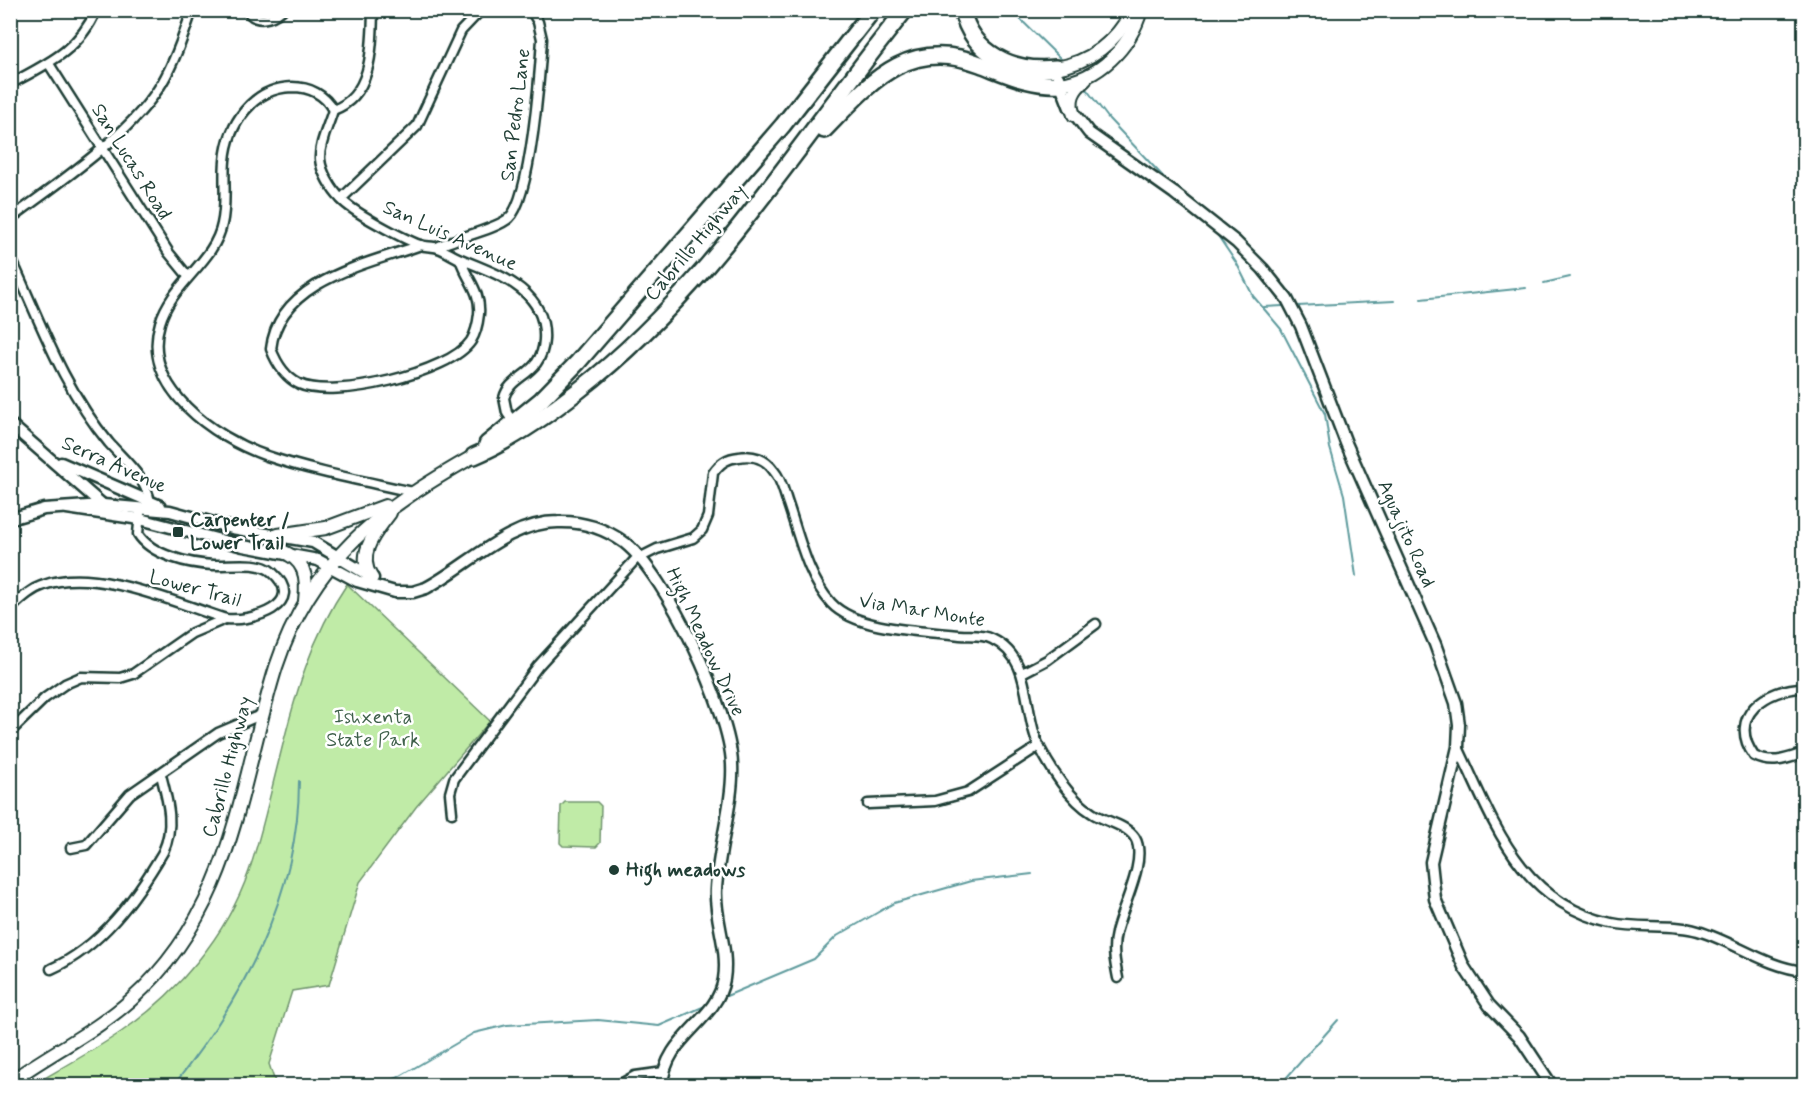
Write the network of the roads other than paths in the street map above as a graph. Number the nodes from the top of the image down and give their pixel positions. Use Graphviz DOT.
graph roads {
  1 [pos="96,10"];
  2 [pos="192,10"];
  3 [pos="247,10"];
  4 [pos="282,10"];
  5 [pos="373,10"];
  6 [pos="481,10"];
  7 [pos="531,10"];
  8 [pos="873,10"];
  9 [pos="905,10"];
  10 [pos="962,10"];
  11 [pos="1133,10"];
  12 [pos="1141,10"];
  13 [pos="49,64"];
  14 [pos="1056,68"];
  15 [pos="1097,71"];
  16 [pos="10,84"];
  17 [pos="1060,84"];
  18 [pos="333,110"];
  19 [pos="1074,115"];
  20 [pos="103,149"];
  21 [pos="786,165"];
  22 [pos="340,199"];
  23 [pos="10,219"];
  24 [pos="421,245"];
  25 [pos="437,247"];
  26 [pos="10,256"];
  27 [pos="460,259"];
  28 [pos="188,275"];
  29 [pos="514,423"];
  30 [pos="10,424"];
  31 [pos="43,453"];
  32 [pos="474,456"];
  33 [pos="140,479"];
  34 [pos="413,492"];
  35 [pos="135,496"];
  36 [pos="400,500"];
  37 [pos="103,505"];
  38 [pos="67,508"];
  39 [pos="144,510"];
  40 [pos="118,515"];
  41 [pos="10,519"];
  42 [pos="278,535"];
  43 [pos="279,550"];
  44 [pos="339,555"];
  45 [pos="639,556"];
  46 [pos="330,566"];
  47 [pos="374,581"];
  48 [pos="304,604"];
  49 [pos="10,609"];
  50 [pos="226,619"];
  51 [pos="1096,624"];
  52 [pos="1022,674"];
  53 [pos="1804,688"];
  54 [pos="263,714"];
  55 [pos="10,732"];
  56 [pos="1039,746"];
  57 [pos="1458,747"];
  58 [pos="1804,753"];
  59 [pos="161,775"];
  60 [pos="868,804"];
  61 [pos="453,813"];
  62 [pos="71,848"];
  63 [pos="51,969"];
  64 [pos="1804,970"];
  65 [pos="1118,978"];
  66 [pos="664,1072"];
  67 [pos="10,1082"];
  68 [pos="617,1086"];
  69 [pos="662,1086"];
  70 [pos="1552,1086"];
  1 -- 13 [label="street"];
  2 -- 20 [label="street"];
  3 -- 4 [label="street"];
  5 -- 18 [label="street"];
  6 -- 22 [label="street"];
  7 -- 25 [label="street, San Pedro Lane"];
  8 -- 29 [label="highway, Cabrillo Highway"];
  9 -- 21 [label="highway, Cabrillo Highway"];
  10 -- 14 [label="highway"];
  11 -- 14 [label="main road"];
  12 -- 15 [label="main road"];
  13 -- 16 [label="street"];
  13 -- 20 [label="street, San Lucas Road"];
  14 -- 17 [label="street, Aguajito Road"];
  15 -- 17 [label="main road"];
  15 -- 19 [label="main road"];
  17 -- 19 [label="street, Aguajito Road"];
  17 -- 21 [label="highway"];
  18 -- 22 [label="street"];
  18 -- 28 [label="street"];
  19 -- 57 [label="street, Aguajito Road"];
  20 -- 23 [label="street"];
  20 -- 28 [label="street, San Lucas Road"];
  21 -- 32 [label="highway, Cabrillo Highway"];
  22 -- 24 [label="street, San Luis Avenue"];
  24 -- 25 [label="street, San Luis Avenue"];
  24 -- 27 [label="street"];
  25 -- 27 [label="street, San Luis Avenue"];
  26 -- 33 [label="street"];
  27 -- 29 [label="street, San Luis Avenue"];
  28 -- 34 [label="street"];
  29 -- 32 [label="highway, Cabrillo Highway"];
  30 -- 31 [label="street, Serra Avenue"];
  31 -- 35 [label="street, Serra Avenue"];
  31 -- 37 [label="street, Serra Avenue"];
  32 -- 34 [label="main road, Cabrillo Highway"];
  33 -- 35 [label="street"];
  33 -- 39 [label="street"];
  34 -- 36 [label="main road, Cabrillo Highway"];
  35 -- 39 [label="street, Serra Avenue"];
  36 -- 42 [label="main road"];
  36 -- 44 [label="main road, Cabrillo Highway"];
  36 -- 47 [label="main road"];
  37 -- 38 [label="street"];
  37 -- 39 [label="street"];
  37 -- 40 [label="street, Serra Avenue"];
  38 -- 40 [label="street"];
  38 -- 41 [label="street"];
  39 -- 40 [label="street"];
  39 -- 42 [label="street, Serra Avenue"];
  39 -- 43 [label="street, High Meadow Drive"];
  39 -- 50 [label="street, Lower Trail"];
  42 -- 44 [label="street, Serra Avenue"];
  43 -- 46 [label="street, High Meadow Drive"];
  43 -- 48 [label="main road"];
  44 -- 46 [label="main road, Cabrillo Highway"];
  44 -- 47 [label="street, Serra Avenue"];
  45 -- 47 [label="street, High Meadow Drive"];
  45 -- 52 [label="street, Via Mar Monte"];
  45 -- 61 [label="street, Via Mar Monte"];
  45 -- 66 [label="street, High Meadow Drive"];
  46 -- 47 [label="street, High Meadow Drive"];
  46 -- 48 [label="main road, Cabrillo Highway"];
  48 -- 54 [label="main road, Cabrillo Highway"];
  49 -- 50 [label="street, Lower Trail"];
  50 -- 55 [label="street"];
  51 -- 52 [label="street"];
  52 -- 56 [label="street, Via Mar Monte"];
  53 -- 58 [label="street"];
  54 -- 59 [label="street"];
  54 -- 67 [label="main road, Cabrillo Highway"];
  56 -- 60 [label="street"];
  56 -- 65 [label="street, Via Mar Monte"];
  57 -- 64 [label="street"];
  57 -- 70 [label="street, Aguajito Road"];
  59 -- 62 [label="street"];
  59 -- 63 [label="street"];
  66 -- 68 [label="street"];
  66 -- 69 [label="street, High Meadow Drive"];
}
